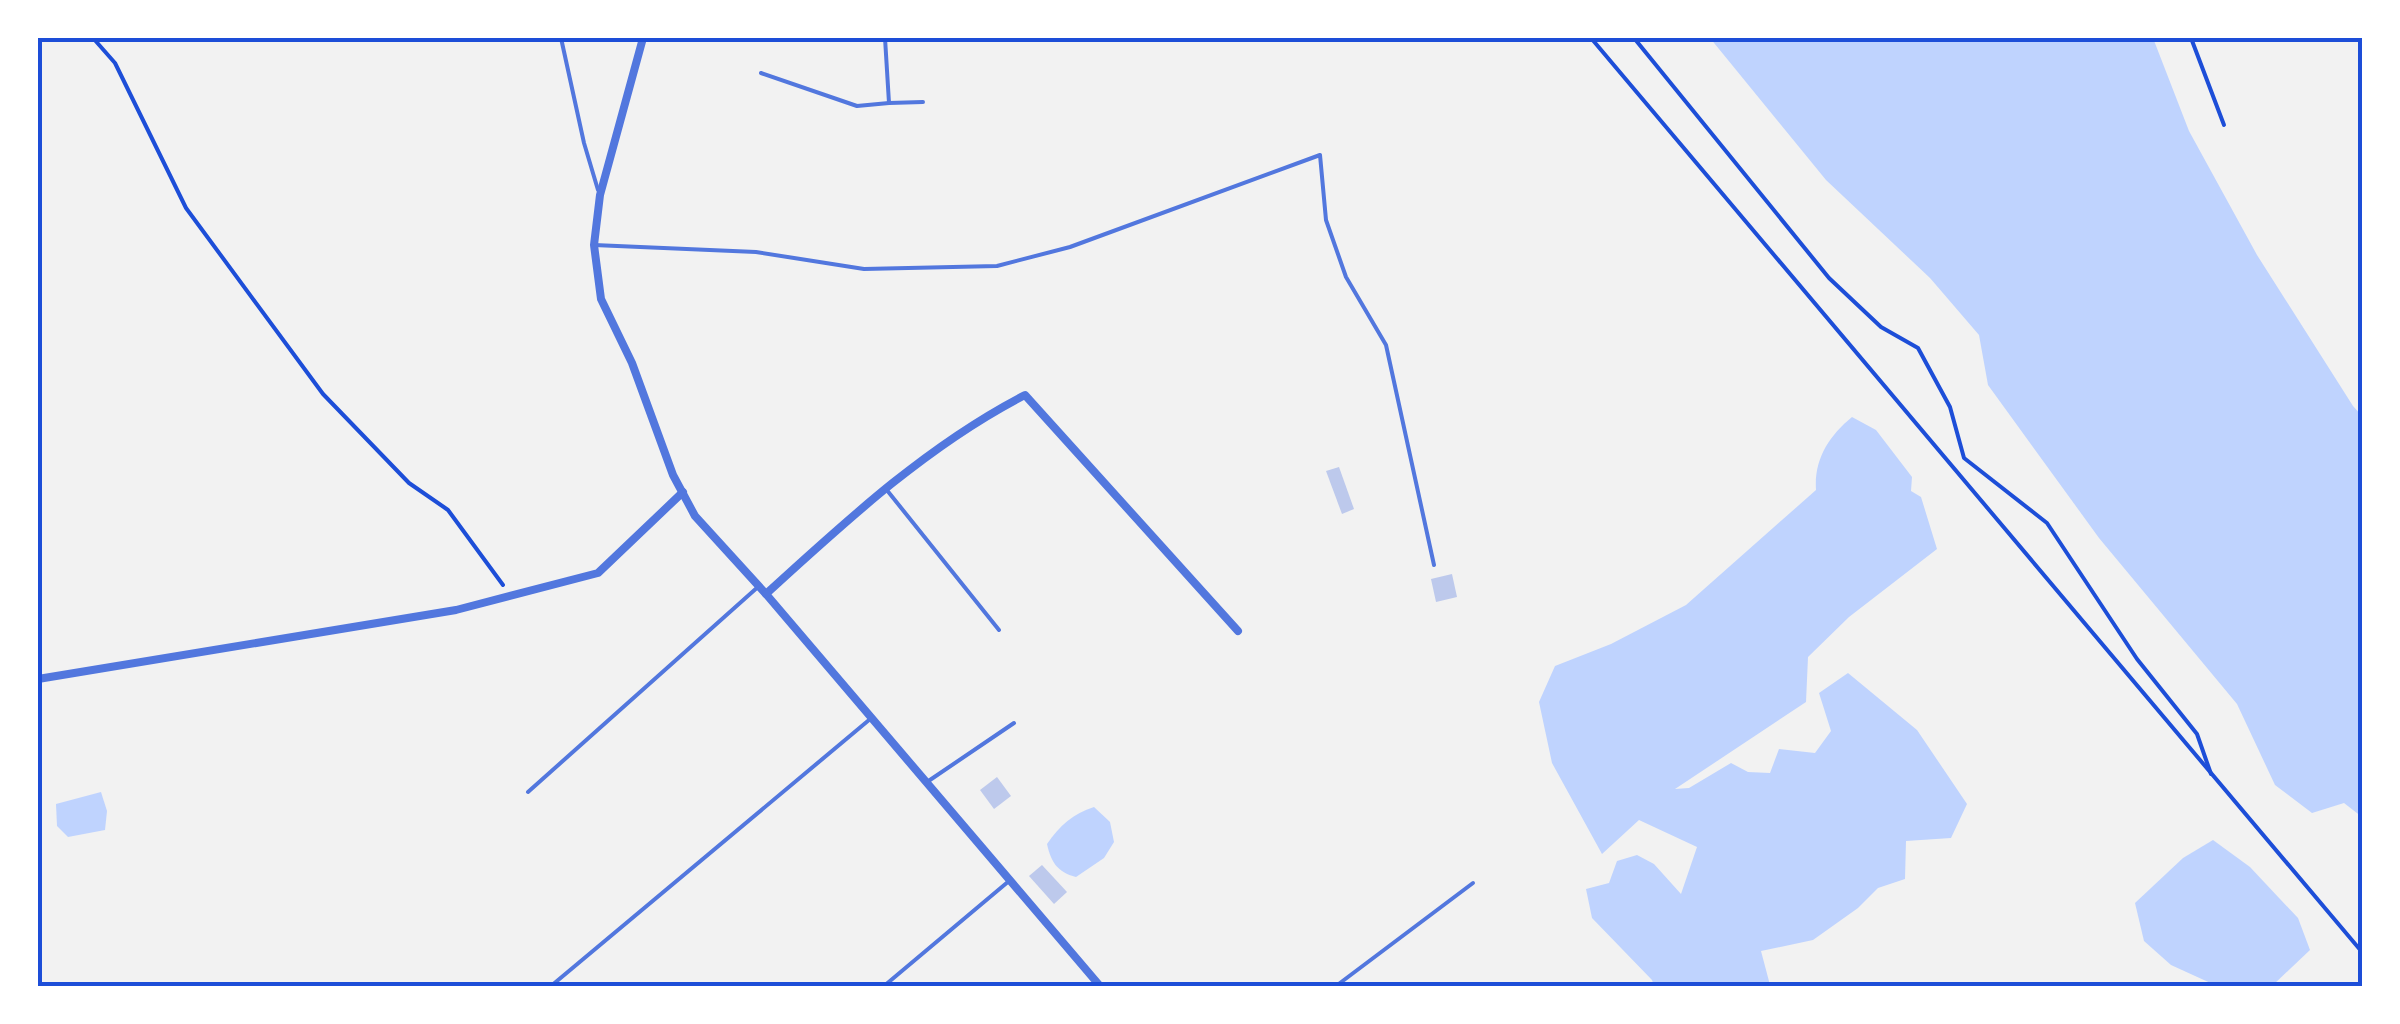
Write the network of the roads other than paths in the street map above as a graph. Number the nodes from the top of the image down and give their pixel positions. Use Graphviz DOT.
graph roads {
  1 [pos="561,38"];
  2 [pos="643,38"];
  3 [pos="885,38"];
  4 [pos="761,73"];
  5 [pos="889,102"];
  6 [pos="923,102"];
  7 [pos="600,195"];
  8 [pos="594,244"];
  9 [pos="886,489"];
  10 [pos="683,492"];
  11 [pos="1434,566"];
  12 [pos="759,586"];
  13 [pos="766,594"];
  14 [pos="999,630"];
  15 [pos="1238,631"];
  16 [pos="38,679"];
  17 [pos="872,718"];
  18 [pos="1014,722"];
  19 [pos="926,782"];
  20 [pos="528,792"];
  21 [pos="1010,881"];
  22 [pos="1473,883"];
  23 [pos="1097,982"];
  24 [pos="551,986"];
  25 [pos="884,986"];
  26 [pos="1083,986"];
  27 [pos="1336,986"];
  1 -- 7 [label="lane"];
  2 -- 7 [label="street"];
  3 -- 5 [label="lane"];
  4 -- 5 [label="lane"];
  5 -- 6 [label="lane"];
  7 -- 8 [label="street"];
  8 -- 10 [label="street"];
  8 -- 11 [label="lane"];
  9 -- 13 [label="street"];
  9 -- 14 [label="lane"];
  9 -- 15 [label="street"];
  10 -- 12 [label="street"];
  10 -- 16 [label="street"];
  12 -- 13 [label="street"];
  12 -- 20 [label="lane"];
  13 -- 17 [label="street"];
  17 -- 19 [label="street"];
  17 -- 24 [label="lane"];
  18 -- 19 [label="lane"];
  19 -- 21 [label="street"];
  21 -- 23 [label="street"];
  21 -- 25 [label="lane"];
  22 -- 27 [label="lane"];
  23 -- 26 [label="lane"];
}
